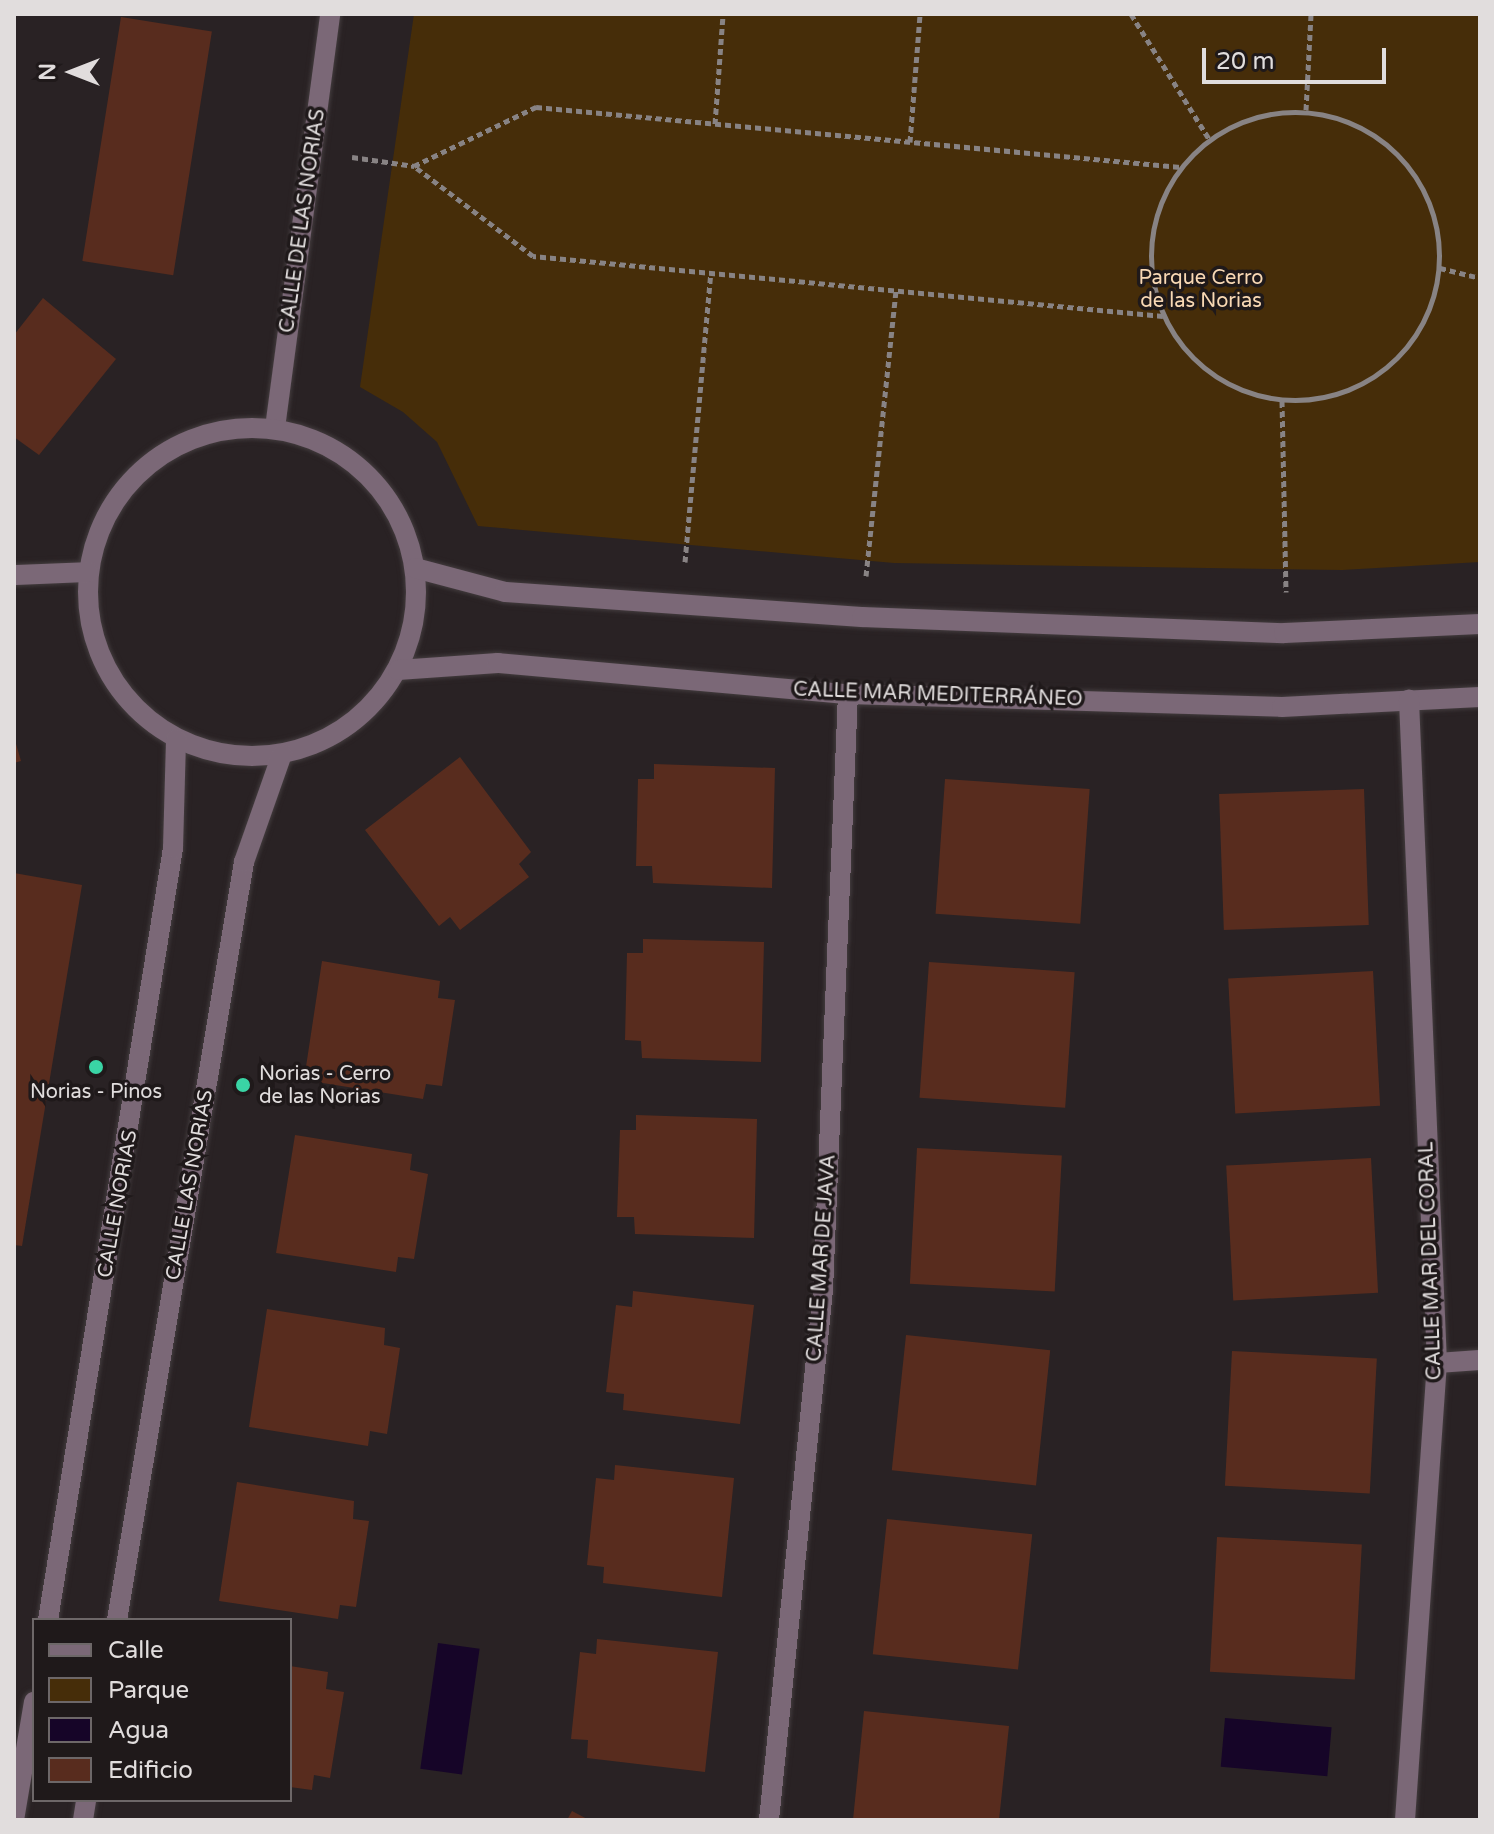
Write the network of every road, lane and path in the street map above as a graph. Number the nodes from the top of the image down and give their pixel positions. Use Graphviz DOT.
graph roads {
  1 [pos="330,14"];
  2 [pos="723,14"];
  3 [pos="920,14"];
  4 [pos="1131,14"];
  5 [pos="1311,14"];
  6 [pos="1306,110"];
  7 [pos="715,124"];
  8 [pos="1209,139"];
  9 [pos="910,142"];
  10 [pos="312,152"];
  11 [pos="414,166"];
  12 [pos="1180,167"];
  13 [pos="1440,268"];
  14 [pos="711,273"];
  15 [pos="1480,278"];
  16 [pos="896,291"];
  17 [pos="1163,316"];
  18 [pos="1282,401"];
  19 [pos="275,428"];
  20 [pos="415,568"];
  21 [pos="88,572"];
  22 [pos="14,575"];
  23 [pos="1286,601"];
  24 [pos="681,604"];
  25 [pos="862,617"];
  26 [pos="1480,624"];
  27 [pos="398,670"];
  28 [pos="848,694"];
  29 [pos="1480,697"];
  30 [pos="1409,700"];
  31 [pos="176,739"];
  32 [pos="282,754"];
  33 [pos="1480,1360"];
  34 [pos="1437,1363"];
  35 [pos="48,1618"];
  36 [pos="117,1618"];
  37 [pos="32,1714"];
  38 [pos="14,1820"];
  39 [pos="769,1820"];
  40 [pos="1405,1820"];
  1 -- 10 [label="street, CALLE DE LAS NORIAS"];
  2 -- 7 [label="path"];
  3 -- 9 [label="path"];
  4 -- 8 [label="path"];
  5 -- 6 [label="path"];
  6 -- 8 [label="path"];
  6 -- 13 [label="path"];
  7 -- 9 [label="path"];
  7 -- 11 [label="path"];
  8 -- 12 [label="path"];
  9 -- 12 [label="path"];
  10 -- 11 [label="path"];
  10 -- 19 [label="street, CALLE DE LAS NORIAS"];
  11 -- 14 [label="path"];
  12 -- 17 [label="path"];
  13 -- 15 [label="path"];
  13 -- 18 [label="path"];
  14 -- 16 [label="path"];
  14 -- 24 [label="path"];
  16 -- 17 [label="path"];
  16 -- 25 [label="path"];
  17 -- 18 [label="path"];
  18 -- 23 [label="path"];
  19 -- 20 [label="street"];
  19 -- 21 [label="street"];
  20 -- 24 [label="street"];
  20 -- 27 [label="street"];
  21 -- 22 [label="street"];
  21 -- 31 [label="street"];
  24 -- 25 [label="street"];
  25 -- 26 [label="street"];
  27 -- 28 [label="street, CALLE MAR MEDITERRÁNEO"];
  27 -- 32 [label="street"];
  28 -- 30 [label="street, CALLE MAR MEDITERRÁNEO"];
  28 -- 39 [label="street, CALLE MAR DE JAVA"];
  29 -- 30 [label="street, CALLE MAR MEDITERRÁNEO"];
  30 -- 34 [label="street, CALLE MAR DEL CORAL"];
  31 -- 32 [label="street"];
  31 -- 35 [label="street, CALLE NORIAS"];
  32 -- 36 [label="street, CALLE LAS NORIAS"];
  33 -- 34 [label="street"];
  34 -- 40 [label="street, CALLE MAR DEL CORAL"];
  37 -- 38 [label="street"];
}
